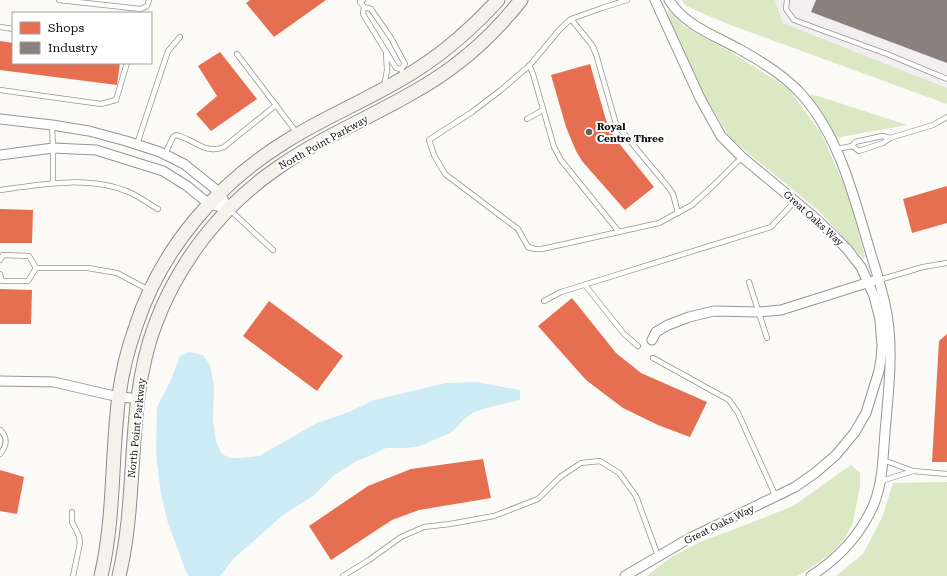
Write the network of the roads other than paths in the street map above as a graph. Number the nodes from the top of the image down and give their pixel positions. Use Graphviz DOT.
graph roads {
  1 [pos="59,0"];
  2 [pos="149,0"];
  3 [pos="363,0"];
  4 [pos="498,0"];
  5 [pos="521,0"];
  6 [pos="627,0"];
  7 [pos="655,0"];
  8 [pos="668,0"];
  9 [pos="787,0"];
  10 [pos="364,7"];
  11 [pos="571,19"];
  12 [pos="0,27"];
  13 [pos="12,29"];
  14 [pos="180,37"];
  15 [pos="386,51"];
  16 [pos="237,54"];
  17 [pos="127,64"];
  18 [pos="529,65"];
  19 [pos="402,73"];
  20 [pos="947,79"];
  21 [pos="384,89"];
  22 [pos="0,90"];
  23 [pos="276,105"];
  24 [pos="543,110"];
  25 [pos="947,117"];
  26 [pos="0,119"];
  27 [pos="527,119"];
  28 [pos="52,125"];
  29 [pos="298,134"];
  30 [pos="890,138"];
  31 [pos="137,144"];
  32 [pos="852,146"];
  33 [pos="53,148"];
  34 [pos="837,149"];
  35 [pos="165,154"];
  36 [pos="0,155"];
  37 [pos="742,156"];
  38 [pos="53,183"];
  39 [pos="0,190"];
  40 [pos="219,192"];
  41 [pos="795,201"];
  42 [pos="209,204"];
  43 [pos="158,209"];
  44 [pos="229,209"];
  45 [pos="678,213"];
  46 [pos="619,232"];
  47 [pos="273,250"];
  48 [pos="0,260"];
  49 [pos="947,263"];
  50 [pos="36,268"];
  51 [pos="0,274"];
  52 [pos="878,280"];
  53 [pos="749,282"];
  54 [pos="868,282"];
  55 [pos="585,285"];
  56 [pos="150,290"];
  57 [pos="544,301"];
  58 [pos="758,312"];
  59 [pos="767,338"];
  60 [pos="652,340"];
  61 [pos="638,346"];
  62 [pos="653,358"];
  63 [pos="0,381"];
  64 [pos="119,396"];
  65 [pos="137,399"];
  66 [pos="0,430"];
  67 [pos="0,454"];
  68 [pos="883,460"];
  69 [pos="913,471"];
  70 [pos="947,474"];
  71 [pos="881,481"];
  72 [pos="776,497"];
  73 [pos="72,512"];
  74 [pos="658,556"];
  75 [pos="73,575"];
  76 [pos="101,576"];
  77 [pos="119,576"];
  78 [pos="342,576"];
  79 [pos="625,576"];
  80 [pos="811,576"];
  1 -- 2 [label="lane"];
  3 -- 10 [label="lane"];
  4 -- 19 [label="street, North Point Parkway"];
  5 -- 44 [label="street, North Point Parkway"];
  6 -- 11 [label="lane"];
  7 -- 37 [label="street, Great Oaks Way"];
  8 -- 34 [label="street"];
  9 -- 20 [label="lane"];
  10 -- 15 [label="lane"];
  10 -- 19 [label="lane"];
  11 -- 18 [label="lane"];
  11 -- 45 [label="lane"];
  12 -- 13 [label="lane"];
  14 -- 31 [label="lane"];
  15 -- 19 [label="lane"];
  15 -- 21 [label="lane"];
  16 -- 23 [label="lane"];
  17 -- 22 [label="lane"];
  18 -- 24 [label="lane"];
  18 -- 46 [label="lane"];
  19 -- 21 [label="street, North Point Parkway"];
  21 -- 29 [label="street, North Point Parkway"];
  23 -- 29 [label="lane"];
  23 -- 35 [label="lane"];
  24 -- 27 [label="lane"];
  24 -- 46 [label="lane"];
  25 -- 30 [label="lane"];
  26 -- 28 [label="street"];
  28 -- 31 [label="street"];
  28 -- 33 [label="lane"];
  29 -- 40 [label="street, North Point Parkway"];
  30 -- 32 [label="lane"];
  30 -- 32 [label="lane"];
  31 -- 35 [label="street"];
  32 -- 34 [label="lane"];
  33 -- 36 [label="street"];
  33 -- 38 [label="lane"];
  33 -- 42 [label="street"];
  34 -- 52 [label="street"];
  35 -- 40 [label="street"];
  37 -- 41 [label="street, Great Oaks Way"];
  37 -- 45 [label="lane"];
  38 -- 39 [label="lane"];
  38 -- 43 [label="lane"];
  40 -- 42 [label="street, North Point Parkway"];
  40 -- 44 [label="street"];
  41 -- 54 [label="street, Great Oaks Way"];
  41 -- 55 [label="lane"];
  42 -- 44 [label="street"];
  42 -- 56 [label="street, North Point Parkway"];
  44 -- 47 [label="lane"];
  44 -- 65 [label="street, North Point Parkway"];
  45 -- 46 [label="lane"];
  48 -- 50 [label="lane"];
  49 -- 52 [label="lane"];
  50 -- 51 [label="lane"];
  50 -- 56 [label="lane"];
  52 -- 54 [label="street"];
  52 -- 68 [label="street"];
  53 -- 58 [label="lane"];
  54 -- 58 [label="street"];
  54 -- 72 [label="street, Great Oaks Way"];
  55 -- 57 [label="lane"];
  55 -- 61 [label="lane"];
  56 -- 64 [label="street, North Point Parkway"];
  58 -- 59 [label="lane"];
  58 -- 60 [label="street"];
  62 -- 72 [label="lane"];
  63 -- 64 [label="street"];
  64 -- 65 [label="street"];
  64 -- 76 [label="street, North Point Parkway"];
  65 -- 77 [label="street, North Point Parkway"];
  66 -- 67 [label="lane"];
  68 -- 69 [label="lane"];
  68 -- 71 [label="street"];
  69 -- 70 [label="lane"];
  69 -- 71 [label="lane"];
  71 -- 80 [label="street"];
  72 -- 74 [label="street, Great Oaks Way"];
  73 -- 75 [label="lane"];
  74 -- 78 [label="lane"];
  74 -- 79 [label="street, Great Oaks Way"];
}
